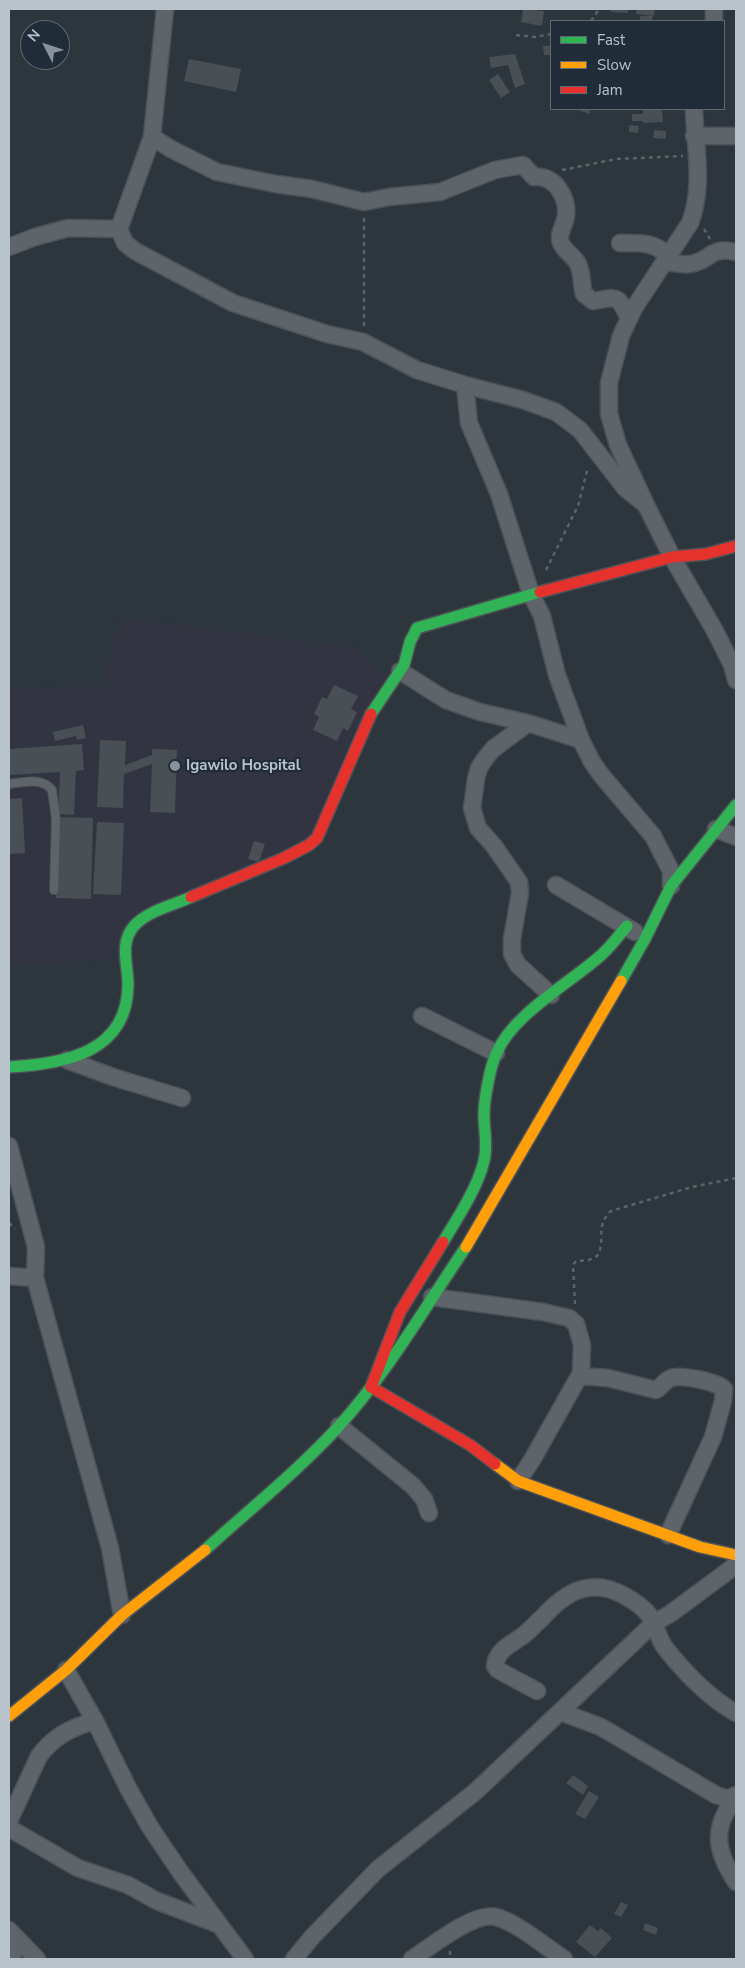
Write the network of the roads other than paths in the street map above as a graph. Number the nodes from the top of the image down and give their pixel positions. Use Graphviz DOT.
graph roads {
  1 [pos="165,9"];
  2 [pos="694,110"];
  3 [pos="694,136"];
  4 [pos="736,136"];
  5 [pos="152,137"];
  6 [pos="119,229"];
  7 [pos="620,242"];
  8 [pos="9,247"];
  9 [pos="736,252"];
  10 [pos="667,259"];
  11 [pos="629,318"];
  12 [pos="465,385"];
  13 [pos="646,505"];
  14 [pos="736,546"];
  15 [pos="672,557"];
  16 [pos="530,594"];
  17 [pos="400,671"];
  18 [pos="736,680"];
  19 [pos="528,723"];
  20 [pos="581,740"];
  21 [pos="9,784"];
  22 [pos="736,805"];
  23 [pos="716,829"];
  24 [pos="736,837"];
  25 [pos="556,885"];
  26 [pos="671,886"];
  27 [pos="54,890"];
  28 [pos="627,926"];
  29 [pos="645,939"];
  30 [pos="551,995"];
  31 [pos="422,1016"];
  32 [pos="496,1053"];
  33 [pos="67,1060"];
  34 [pos="9,1067"];
  35 [pos="182,1098"];
  36 [pos="9,1146"];
  37 [pos="9,1276"];
  38 [pos="35,1278"];
  39 [pos="432,1297"];
  40 [pos="580,1376"];
  41 [pos="371,1387"];
  42 [pos="730,1403"];
  43 [pos="339,1426"];
  44 [pos="518,1481"];
  45 [pos="429,1513"];
  46 [pos="668,1535"];
  47 [pos="736,1555"];
  48 [pos="736,1565"];
  49 [pos="122,1615"];
  50 [pos="654,1623"];
  51 [pos="66,1670"];
  52 [pos="538,1691"];
  53 [pos="561,1712"];
  54 [pos="736,1713"];
  55 [pos="9,1716"];
  56 [pos="95,1721"];
  57 [pos="736,1796"];
  58 [pos="9,1821"];
  59 [pos="9,1828"];
  60 [pos="736,1882"];
  61 [pos="220,1925"];
  62 [pos="10,1932"];
  63 [pos="13,1959"];
  64 [pos="37,1959"];
  65 [pos="245,1959"];
  66 [pos="294,1959"];
  67 [pos="412,1959"];
  68 [pos="564,1959"];
  1 -- 5 [label="street"];
  2 -- 3 [label="street"];
  3 -- 4 [label="street"];
  3 -- 10 [label="street"];
  5 -- 6 [label="street"];
  5 -- 11 [label="street"];
  6 -- 8 [label="street"];
  6 -- 12 [label="street"];
  7 -- 10 [label="street"];
  9 -- 10 [label="street"];
  10 -- 11 [label="street"];
  11 -- 13 [label="street"];
  12 -- 13 [label="street"];
  12 -- 16 [label="street"];
  13 -- 15 [label="street"];
  14 -- 15 [label="main road"];
  15 -- 16 [label="main road"];
  15 -- 18 [label="street"];
  16 -- 17 [label="main road"];
  16 -- 20 [label="street"];
  17 -- 19 [label="street"];
  17 -- 33 [label="main road"];
  19 -- 20 [label="street"];
  19 -- 30 [label="street"];
  20 -- 26 [label="street"];
  21 -- 27 [label="lane"];
  22 -- 23 [label="main road"];
  23 -- 24 [label="street"];
  23 -- 26 [label="main road"];
  25 -- 28 [label="street"];
  26 -- 29 [label="main road"];
  28 -- 29 [label="street"];
  28 -- 30 [label="main road"];
  29 -- 39 [label="main road"];
  30 -- 32 [label="main road"];
  31 -- 32 [label="street"];
  32 -- 41 [label="main road"];
  33 -- 34 [label="main road"];
  33 -- 35 [label="street"];
  36 -- 38 [label="street"];
  37 -- 38 [label="street"];
  38 -- 49 [label="street"];
  39 -- 40 [label="street"];
  39 -- 41 [label="main road"];
  40 -- 42 [label="street"];
  40 -- 44 [label="street"];
  41 -- 43 [label="main road"];
  41 -- 44 [label="main road"];
  42 -- 46 [label="street"];
  43 -- 45 [label="street"];
  43 -- 49 [label="main road"];
  44 -- 46 [label="main road"];
  46 -- 47 [label="main road"];
  48 -- 50 [label="street"];
  49 -- 51 [label="main road"];
  50 -- 52 [label="street"];
  50 -- 53 [label="street"];
  50 -- 54 [label="street"];
  51 -- 55 [label="main road"];
  51 -- 56 [label="street"];
  53 -- 57 [label="street"];
  53 -- 66 [label="street"];
  56 -- 58 [label="street"];
  56 -- 61 [label="street"];
  57 -- 60 [label="street"];
  59 -- 61 [label="street"];
  61 -- 65 [label="street"];
  62 -- 63 [label="street"];
  62 -- 64 [label="street"];
  67 -- 68 [label="street"];
}
